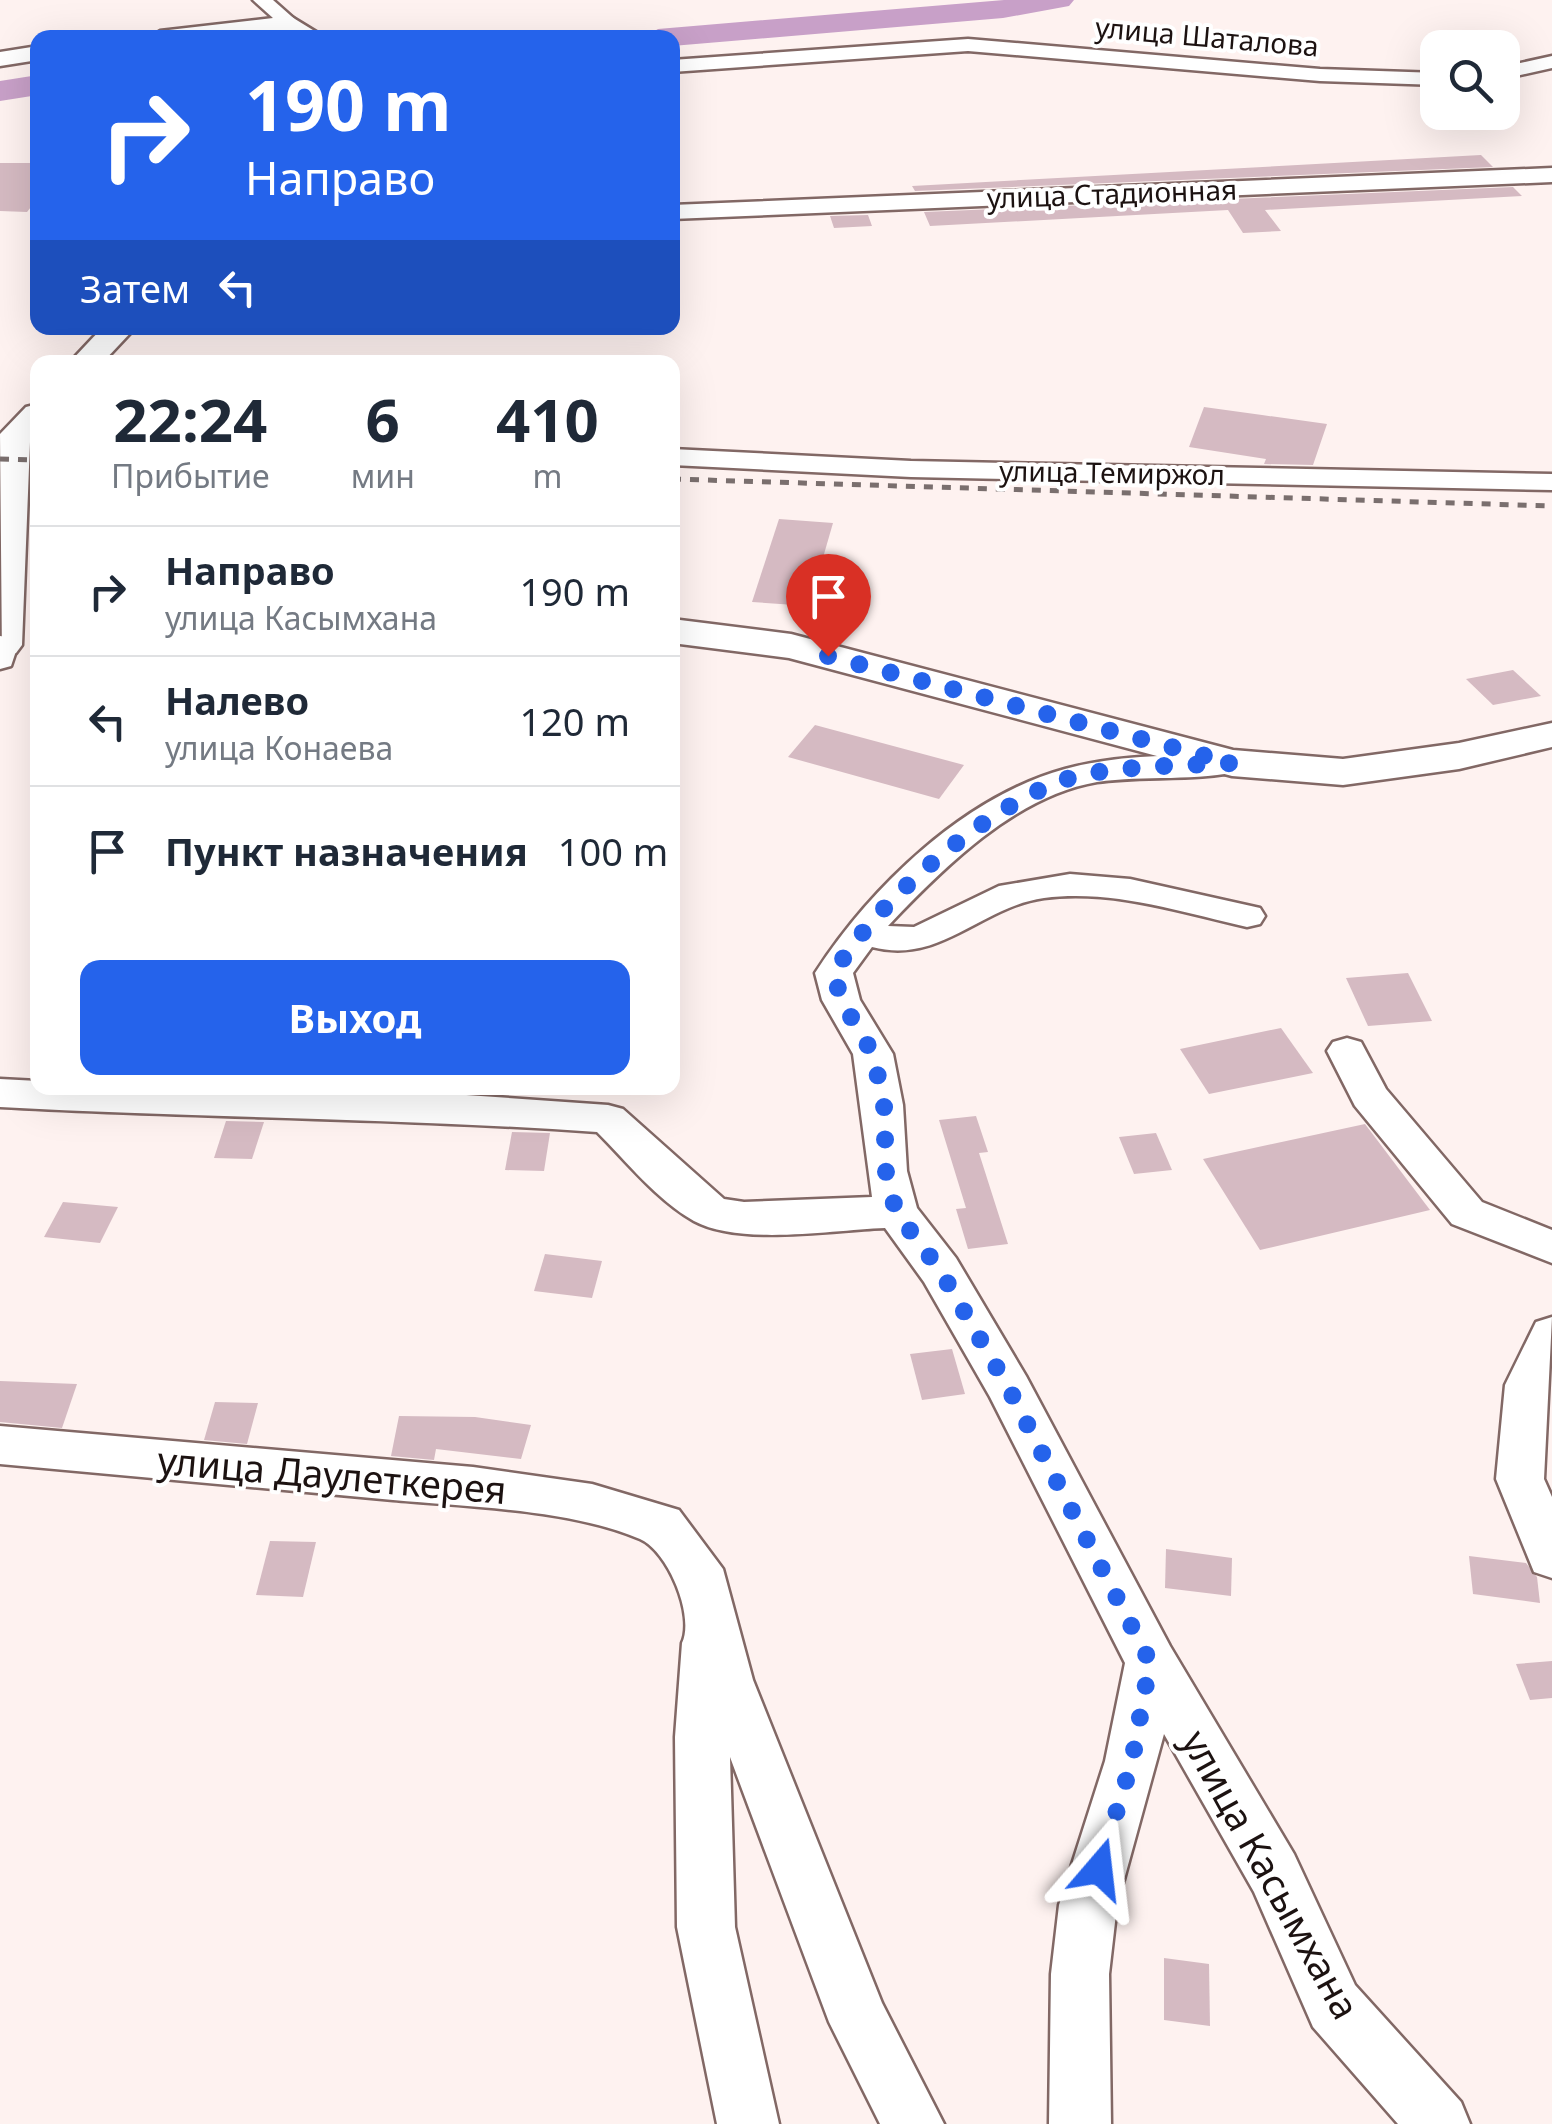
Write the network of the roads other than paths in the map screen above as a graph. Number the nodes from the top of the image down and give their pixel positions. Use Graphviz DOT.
graph roads {
  1 [pos="262,0"];
  2 [pos="290,23"];
  3 [pos="229,30"];
  4 [pos="302,30"];
  5 [pos="30,54"];
  6 [pos="0,59"];
  7 [pos="1552,62"];
  8 [pos="680,65"];
  9 [pos="1520,69"];
  10 [pos="1420,79"];
  11 [pos="1552,175"];
  12 [pos="680,212"];
  13 [pos="111,335"];
  14 [pos="93,355"];
  15 [pos="23,428"];
  16 [pos="680,457"];
  17 [pos="1552,482"];
  18 [pos="680,632"];
  19 [pos="10,649"];
  20 [pos="1552,735"];
  21 [pos="1232,763"];
  22 [pos="1247,916"];
  23 [pos="864,928"];
  24 [pos="1348,1051"];
  25 [pos="0,1093"];
  26 [pos="30,1095"];
  27 [pos="36,1095"];
  28 [pos="896,1212"];
  29 [pos="1552,1247"];
  30 [pos="1552,1334"];
  31 [pos="0,1445"];
  32 [pos="1552,1557"];
  33 [pos="710,1614"];
  34 [pos="1150,1662"];
  35 [pos="748,2124"];
  36 [pos="913,2124"];
  37 [pos="1080,2124"];
  38 [pos="1439,2124"];
  1 -- 2 [label="street"];
  2 -- 3 [label="street"];
  2 -- 4 [label="street"];
  5 -- 6 [label="street"];
  7 -- 9 [label="street"];
  8 -- 10 [label="street, улица Шаталова"];
  11 -- 12 [label="street, улица Стадионная"];
  13 -- 14 [label="street"];
  15 -- 19 [label="street"];
  16 -- 17 [label="street, улица Темиржол"];
  18 -- 21 [label="street"];
  20 -- 21 [label="street"];
  21 -- 23 [label="street, улица Касымхана"];
  22 -- 23 [label="street"];
  23 -- 28 [label="street, улица Касымхана"];
  24 -- 29 [label="street"];
  25 -- 26 [label="street"];
  27 -- 28 [label="street"];
  28 -- 34 [label="street, улица Касымхана"];
  30 -- 32 [label="street"];
  31 -- 33 [label="street, улица Даулеткерея"];
  33 -- 35 [label="street"];
  33 -- 36 [label="street"];
  34 -- 37 [label="street, улица Касымхана"];
  34 -- 38 [label="street, улица Касымхана"];
}
